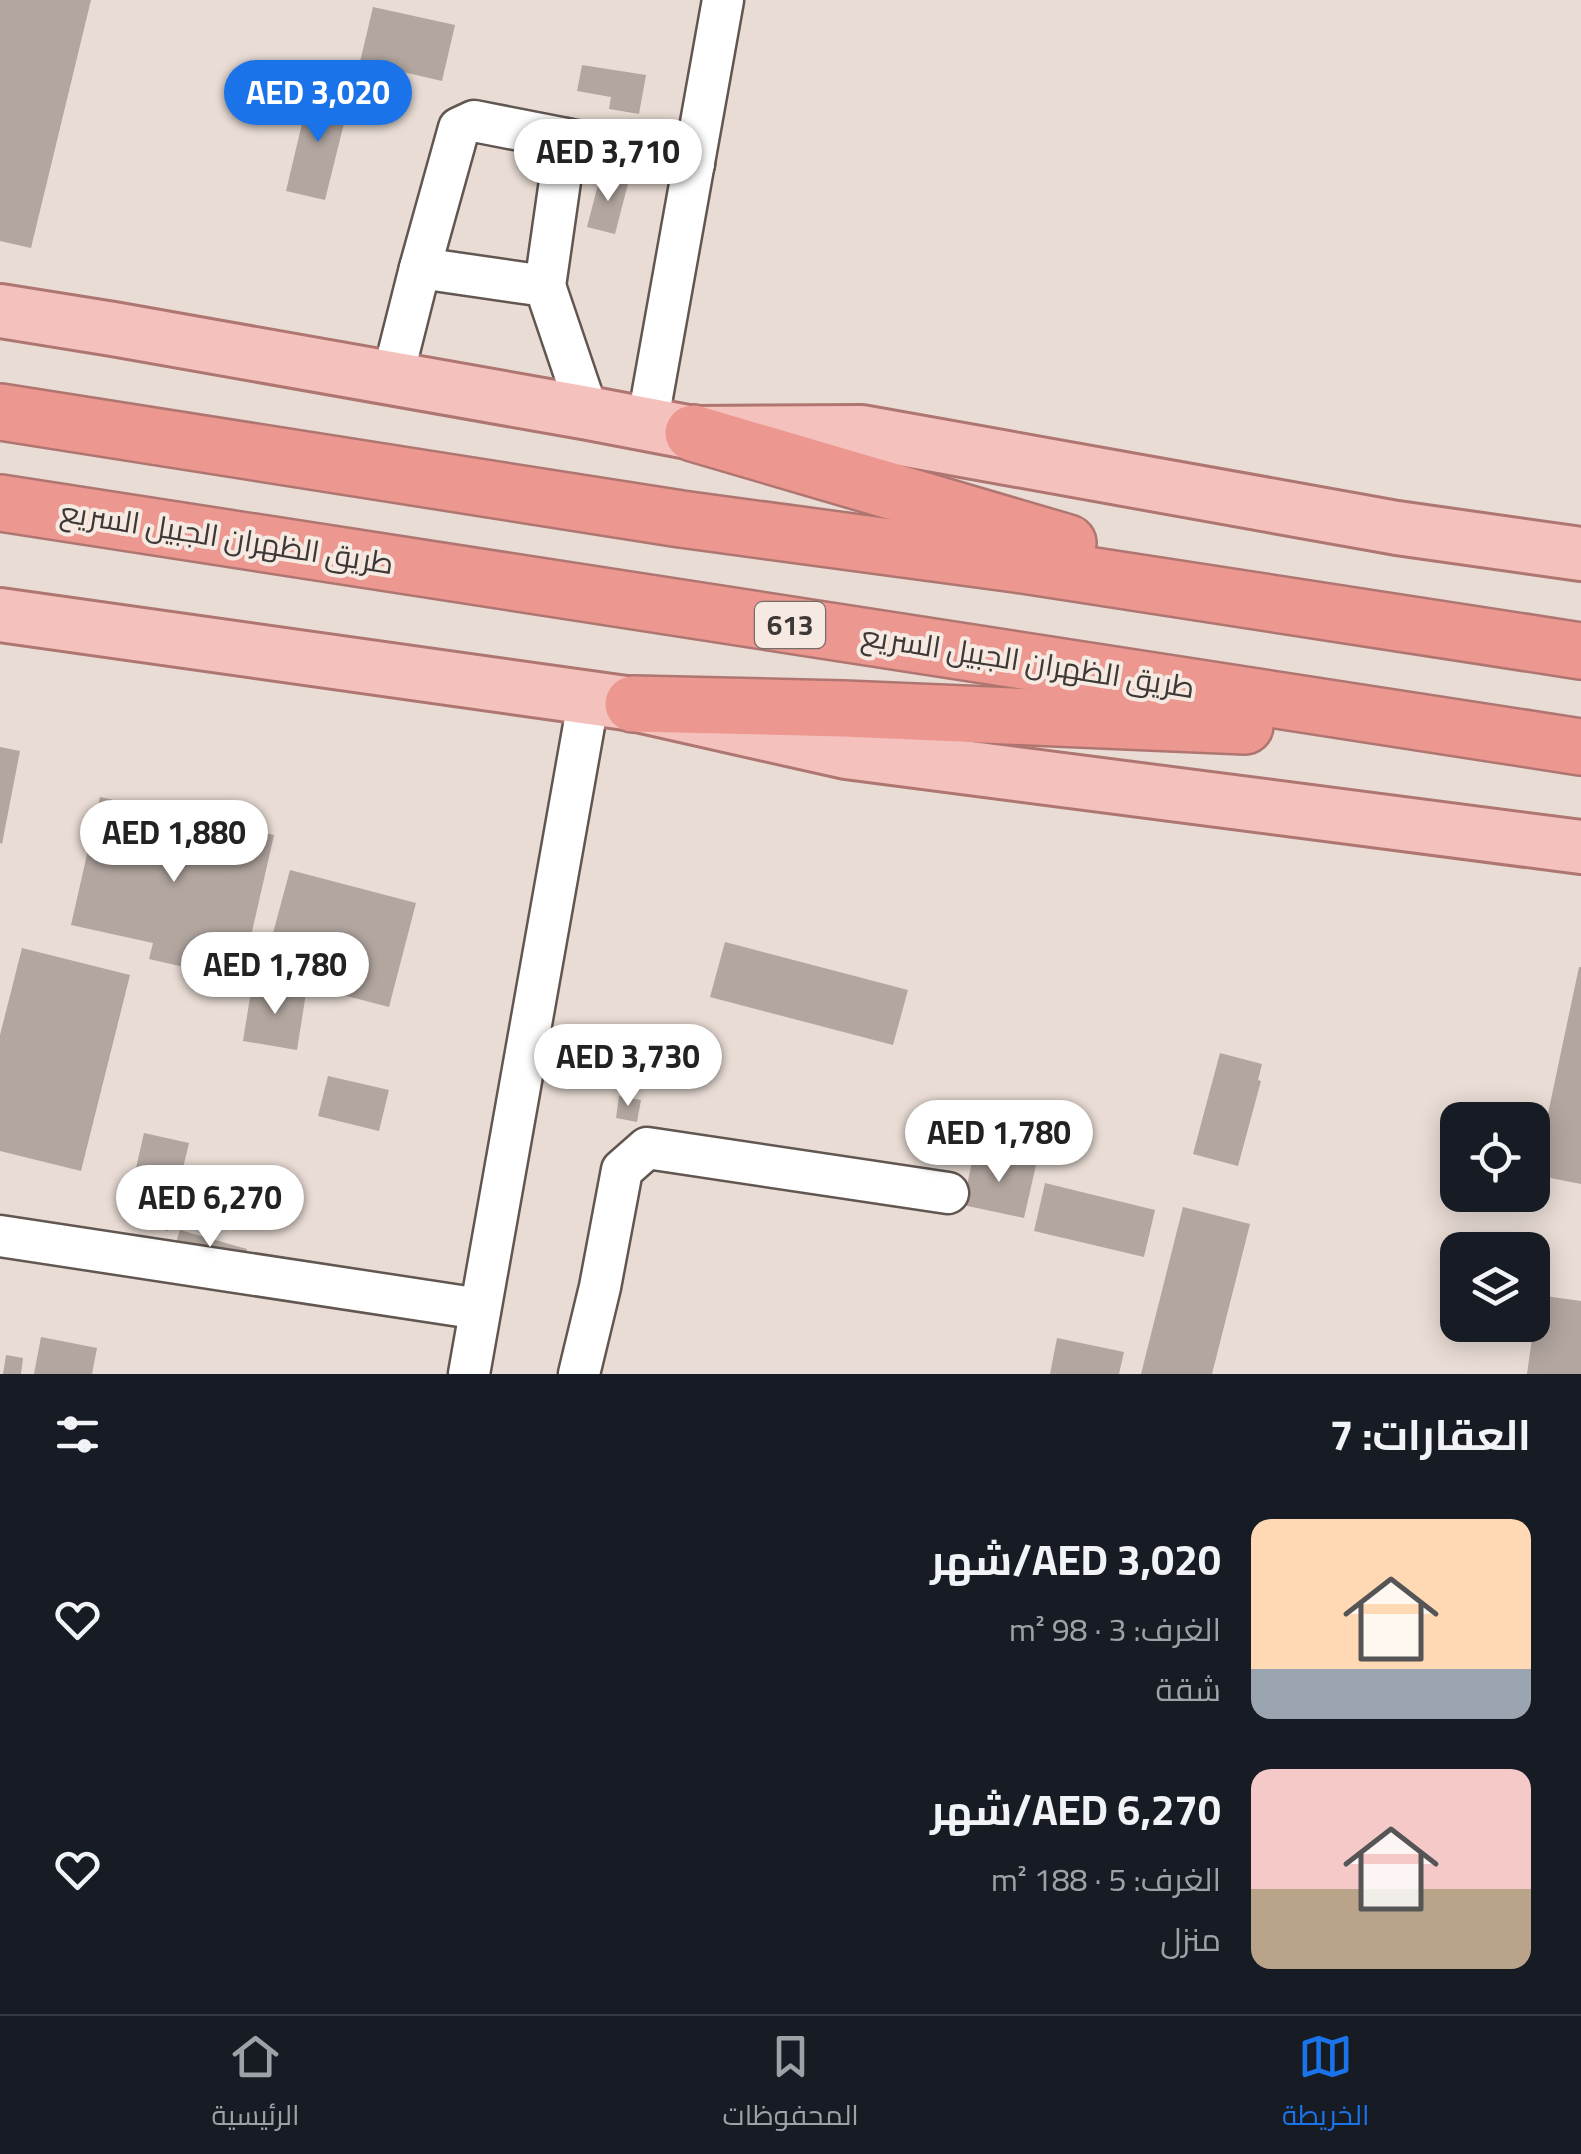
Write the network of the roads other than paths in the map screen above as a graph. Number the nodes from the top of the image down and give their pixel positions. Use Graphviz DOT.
graph roads {
  1 [pos="723,0"];
  2 [pos="566,139"];
  3 [pos="694,164"];
  4 [pos="420,268"];
  5 [pos="546,286"];
  6 [pos="0,311"];
  7 [pos="392,379"];
  8 [pos="0,412"];
  9 [pos="588,413"];
  10 [pos="670,429"];
  11 [pos="0,503"];
  12 [pos="1581,554"];
  13 [pos="1288,607"];
  14 [pos="0,615"];
  15 [pos="1581,651"];
  16 [pos="611,700"];
  17 [pos="1518,737"];
  18 [pos="1581,747"];
  19 [pos="1581,848"];
  20 [pos="948,1193"];
  21 [pos="0,1236"];
  22 [pos="480,1309"];
  23 [pos="469,1374"];
  24 [pos="579,1374"];
  1 -- 3 [label="street"];
  2 -- 3 [label="street"];
  2 -- 4 [label="street"];
  2 -- 5 [label="street"];
  3 -- 10 [label="street"];
  4 -- 5 [label="street"];
  4 -- 7 [label="street"];
  5 -- 9 [label="street"];
  6 -- 7 [label="main road"];
  7 -- 9 [label="main road"];
  8 -- 13 [label="highway"];
  9 -- 10 [label="main road"];
  10 -- 12 [label="main road"];
  10 -- 13 [label="highway"];
  11 -- 17 [label="highway, طريق الظهران الجبيل السريع / 613"];
  13 -- 15 [label="highway"];
  14 -- 16 [label="main road"];
  16 -- 17 [label="highway"];
  16 -- 19 [label="main road"];
  16 -- 22 [label="street"];
  17 -- 18 [label="highway, طريق الظهران الجبيل السريع / 613"];
  20 -- 24 [label="street"];
  21 -- 22 [label="street"];
  22 -- 23 [label="street"];
}
